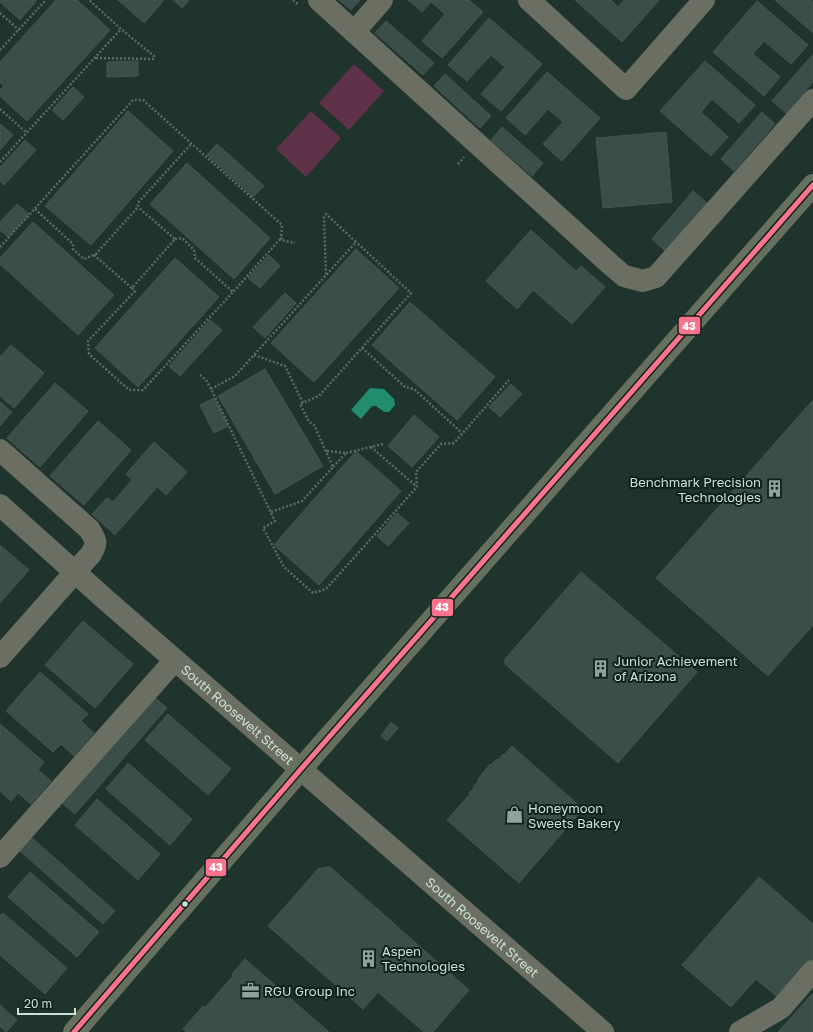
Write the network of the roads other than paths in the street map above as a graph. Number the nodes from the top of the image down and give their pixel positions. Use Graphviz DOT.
graph roads {
  1 [pos="319,0"];
  2 [pos="382,0"];
  3 [pos="529,0"];
  4 [pos="704,0"];
  5 [pos="354,32"];
  6 [pos="813,100"];
  7 [pos="813,185"];
  8 [pos="0,450"];
  9 [pos="0,506"];
  10 [pos="75,572"];
  11 [pos="0,657"];
  12 [pos="175,660"];
  13 [pos="301,769"];
  14 [pos="0,857"];
  15 [pos="813,971"];
  16 [pos="74,1032"];
  17 [pos="604,1032"];
  18 [pos="740,1032"];
  1 -- 5 [label="street"];
  2 -- 5 [label="street"];
  3 -- 4 [label="street"];
  5 -- 6 [label="street"];
  7 -- 13 [label="main road"];
  8 -- 10 [label="street"];
  9 -- 10 [label="street, South Roosevelt Street"];
  10 -- 11 [label="street"];
  10 -- 12 [label="street, South Roosevelt Street"];
  12 -- 13 [label="street, South Roosevelt Street"];
  12 -- 14 [label="street"];
  13 -- 16 [label="main road"];
  13 -- 17 [label="street, South Roosevelt Street"];
  15 -- 18 [label="street"];
}
